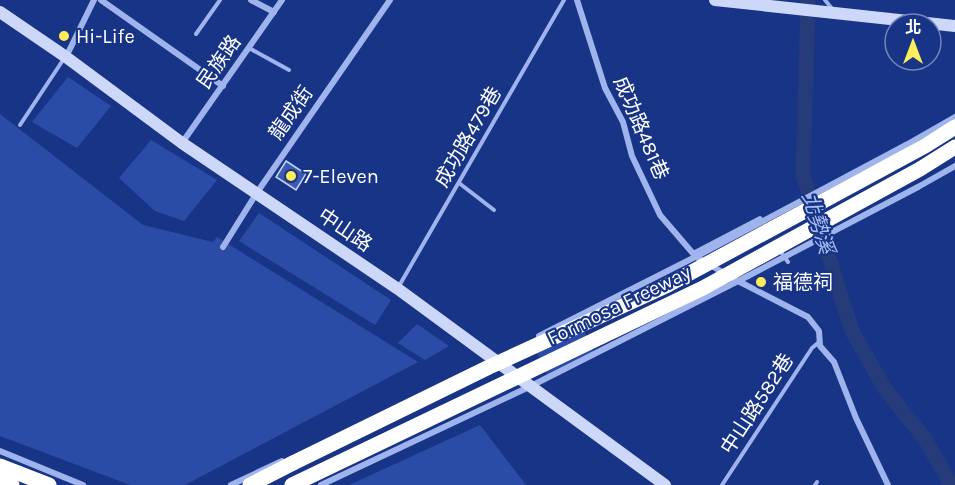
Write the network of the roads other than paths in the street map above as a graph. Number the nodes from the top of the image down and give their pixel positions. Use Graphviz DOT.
graph roads {
  1 [pos="94,0"];
  2 [pos="101,0"];
  3 [pos="220,0"];
  4 [pos="251,0"];
  5 [pos="282,0"];
  6 [pos="390,0"];
  7 [pos="564,0"];
  8 [pos="577,0"];
  9 [pos="715,0"];
  10 [pos="830,8"];
  11 [pos="0,12"];
  12 [pos="274,12"];
  13 [pos="955,26"];
  14 [pos="196,34"];
  15 [pos="249,48"];
  16 [pos="66,57"];
  17 [pos="289,70"];
  18 [pos="223,86"];
  19 [pos="955,117"];
  20 [pos="21,125"];
  21 [pos="955,127"];
  22 [pos="182,143"];
  23 [pos="955,147"];
  24 [pos="955,165"];
  25 [pos="459,183"];
  26 [pos="256,194"];
  27 [pos="494,210"];
  28 [pos="771,236"];
  29 [pos="776,244"];
  30 [pos="223,247"];
  31 [pos="697,255"];
  32 [pos="788,262"];
  33 [pos="738,281"];
  34 [pos="398,289"];
  35 [pos="820,341"];
  36 [pos="492,360"];
  37 [pos="529,387"];
  38 [pos="0,451"];
  39 [pos="0,466"];
  40 [pos="0,480"];
  41 [pos="53,480"];
  42 [pos="12,485"];
  43 [pos="82,485"];
  44 [pos="231,485"];
  45 [pos="250,485"];
  46 [pos="292,485"];
  47 [pos="321,485"];
  48 [pos="665,485"];
  49 [pos="722,485"];
  50 [pos="888,485"];
  1 -- 16 [label="street"];
  2 -- 18 [label="street"];
  3 -- 14 [label="lane"];
  4 -- 12 [label="street"];
  5 -- 12 [label="street, 民族路"];
  6 -- 26 [label="street, 龍成街"];
  7 -- 25 [label="lane, 成功路479巷"];
  8 -- 31 [label="street, 成功路481巷"];
  9 -- 10 [label="main road"];
  10 -- 13 [label="main road"];
  11 -- 16 [label="main road, 中山路"];
  12 -- 15 [label="street, 民族路"];
  15 -- 17 [label="lane"];
  15 -- 18 [label="street, 民族路"];
  16 -- 20 [label="lane"];
  16 -- 22 [label="main road, 中山路"];
  18 -- 22 [label="street, 民族路"];
  19 -- 31 [label="street, bridge"];
  21 -- 45 [label="highway, Formosa Freeway, bridge"];
  22 -- 26 [label="main road, 中山路"];
  23 -- 46 [label="highway, Formosa Freeway, bridge"];
  24 -- 33 [label="street, bridge"];
  25 -- 27 [label="lane"];
  25 -- 34 [label="lane, 成功路479巷"];
  26 -- 30 [label="street, 龍成街"];
  26 -- 34 [label="main road, 中山路"];
  28 -- 31 [label="lane"];
  29 -- 32 [label="lane"];
  31 -- 33 [label="street, 成功路481巷"];
  31 -- 36 [label="street"];
  33 -- 35 [label="street, 成功路481巷"];
  33 -- 37 [label="street"];
  34 -- 36 [label="main road, 中山路"];
  35 -- 49 [label="lane, 中山路582巷"];
  35 -- 50 [label="street, 成功路481巷"];
  36 -- 37 [label="main road, 中山路"];
  36 -- 44 [label="street"];
  37 -- 47 [label="street"];
  37 -- 48 [label="main road, 中山路"];
  38 -- 41 [label="street"];
  39 -- 41 [label="highway"];
  40 -- 42 [label="highway"];
  41 -- 43 [label="street"];
}
